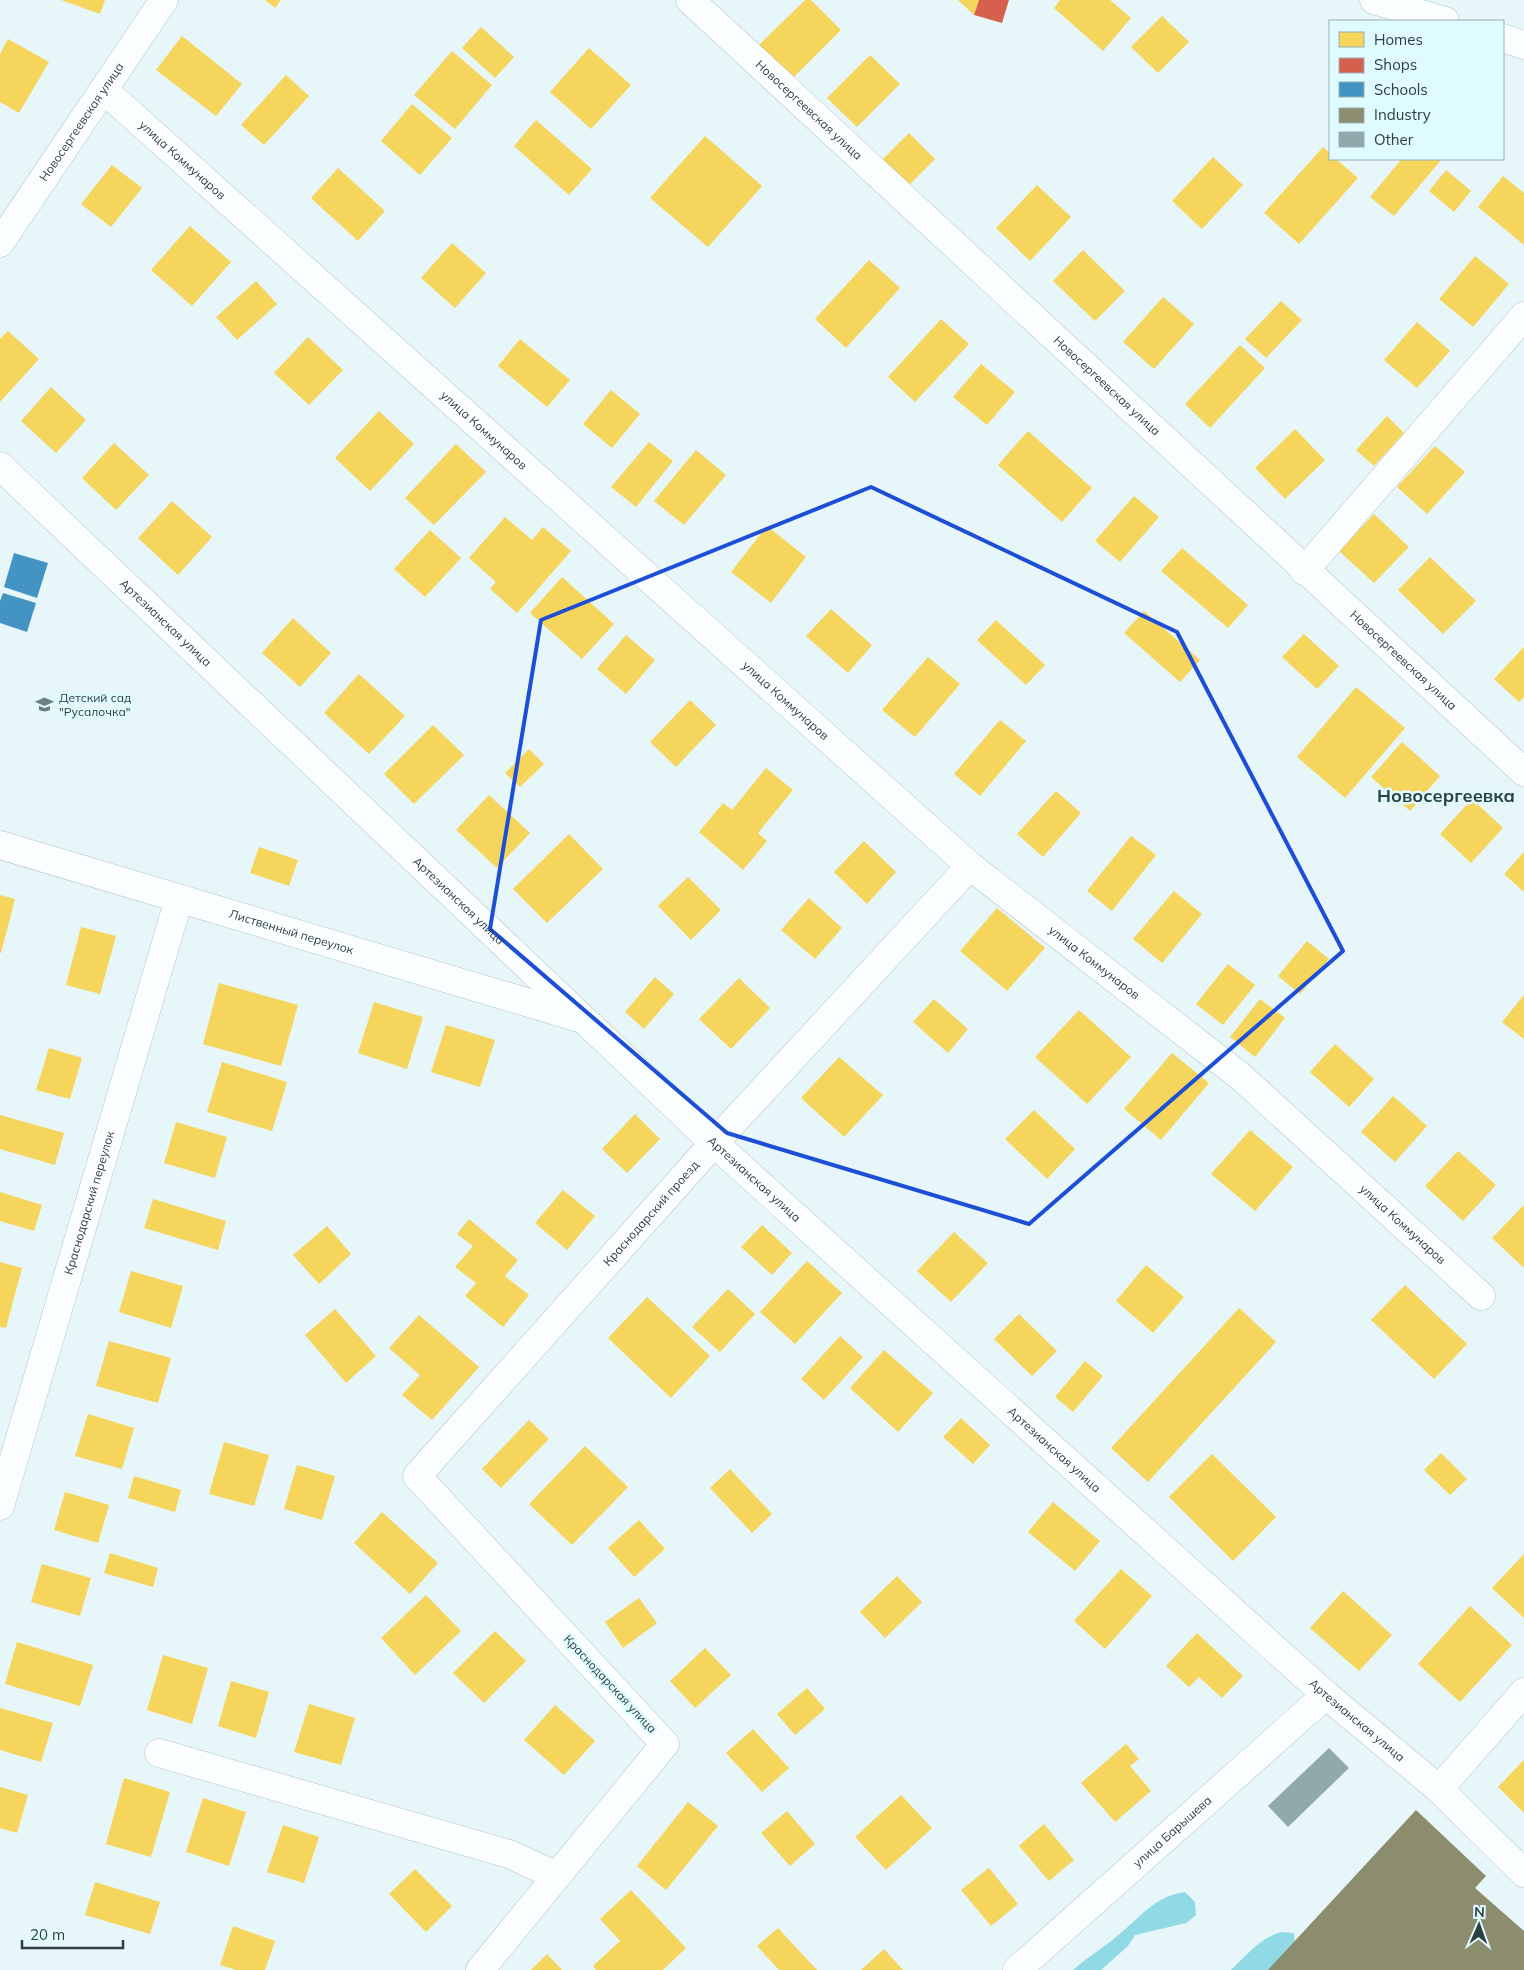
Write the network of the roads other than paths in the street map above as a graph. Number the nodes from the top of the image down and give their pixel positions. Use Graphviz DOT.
graph roads {
  1 [pos="164,0"];
  2 [pos="690,0"];
  3 [pos="1374,0"];
  4 [pos="1442,20"];
  5 [pos="1504,38"];
  6 [pos="1524,45"];
  7 [pos="104,90"];
  8 [pos="0,243"];
  9 [pos="1524,316"];
  10 [pos="0,466"];
  11 [pos="1304,571"];
  12 [pos="1524,772"];
  13 [pos="0,845"];
  14 [pos="970,866"];
  15 [pos="179,899"];
  16 [pos="582,1018"];
  17 [pos="714,1144"];
  18 [pos="1481,1296"];
  19 [pos="417,1476"];
  20 [pos="0,1506"];
  21 [pos="1524,1692"];
  22 [pos="1326,1695"];
  23 [pos="159,1753"];
  24 [pos="1440,1789"];
  25 [pos="1524,1873"];
  26 [pos="557,1876"];
  27 [pos="480,1970"];
  28 [pos="1017,1970"];
  1 -- 7 [label="street, Новосергеевская улица"];
  2 -- 11 [label="street, Новосергеевская улица"];
  3 -- 4 [label="street"];
  5 -- 6 [label="street"];
  7 -- 8 [label="street, Новосергеевская улица"];
  7 -- 14 [label="street, улица Коммунаров"];
  9 -- 11 [label="street"];
  10 -- 16 [label="street, Артезианская улица"];
  11 -- 12 [label="street, Новосергеевская улица"];
  13 -- 15 [label="street, Лиственный переулок"];
  14 -- 17 [label="street, Краснодарский проезд"];
  14 -- 18 [label="street, улица Коммунаров"];
  15 -- 16 [label="street, Лиственный переулок"];
  15 -- 20 [label="street, Краснодарский переулок"];
  16 -- 17 [label="street, Артезианская улица"];
  17 -- 19 [label="street, Краснодарский проезд"];
  17 -- 22 [label="street, Артезианская улица"];
  19 -- 26 [label="street, Краснодарская улица"];
  21 -- 24 [label="street"];
  22 -- 24 [label="street, Артезианская улица"];
  22 -- 28 [label="street, улица Барышева"];
  23 -- 26 [label="street"];
  24 -- 25 [label="street, Артезианская улица"];
  26 -- 27 [label="street, Краснодарская улица"];
}
